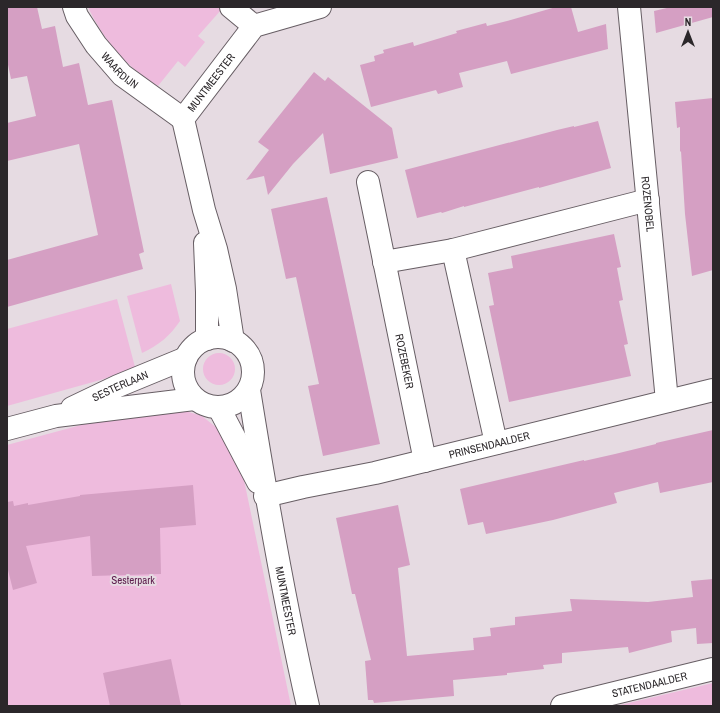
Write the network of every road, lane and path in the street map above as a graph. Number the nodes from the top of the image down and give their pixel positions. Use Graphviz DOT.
graph roads {
  1 [pos="74,7"];
  2 [pos="230,7"];
  3 [pos="320,7"];
  4 [pos="629,7"];
  5 [pos="254,26"];
  6 [pos="183,119"];
  7 [pos="368,182"];
  8 [pos="648,200"];
  9 [pos="204,210"];
  10 [pos="453,250"];
  11 [pos="384,262"];
  12 [pos="207,339"];
  13 [pos="233,341"];
  14 [pos="186,358"];
  15 [pos="249,390"];
  16 [pos="713,390"];
  17 [pos="194,399"];
  18 [pos="667,401"];
  19 [pos="219,408"];
  20 [pos="56,416"];
  21 [pos="7,429"];
  22 [pos="496,443"];
  23 [pos="425,461"];
  24 [pos="265,496"];
  25 [pos="713,669"];
  26 [pos="308,706"];
  27 [pos="562,706"];
  1 -- 6 [label="street, WAARDIJN"];
  2 -- 5 [label="street"];
  3 -- 5 [label="street"];
  4 -- 8 [label="street, ROZENOBEL"];
  5 -- 6 [label="street, MUNTMEESTER"];
  6 -- 9 [label="street, MUNTMEESTER"];
  7 -- 11 [label="street, ROZEBEKER"];
  8 -- 10 [label="street"];
  8 -- 18 [label="street, ROZENOBEL"];
  9 -- 12 [label="street, MUNTMEESTER"];
  9 -- 13 [label="street, MUNTMEESTER"];
  10 -- 11 [label="street"];
  10 -- 22 [label="street"];
  11 -- 23 [label="street, ROZEBEKER"];
  12 -- 13 [label="street"];
  12 -- 14 [label="street"];
  13 -- 15 [label="street"];
  14 -- 17 [label="street"];
  14 -- 20 [label="street, SESTERLAAN"];
  15 -- 19 [label="street"];
  15 -- 24 [label="street, MUNTMEESTER"];
  16 -- 18 [label="street, PRINSENDAALDER"];
  17 -- 19 [label="street"];
  17 -- 20 [label="street, SESTERLAAN"];
  18 -- 22 [label="street, PRINSENDAALDER"];
  19 -- 24 [label="street, MUNTMEESTER"];
  20 -- 21 [label="street, SESTERLAAN"];
  22 -- 23 [label="street, PRINSENDAALDER"];
  23 -- 24 [label="street, PRINSENDAALDER"];
  24 -- 26 [label="street, MUNTMEESTER"];
  25 -- 27 [label="street, STATENDAALDER"];
}
